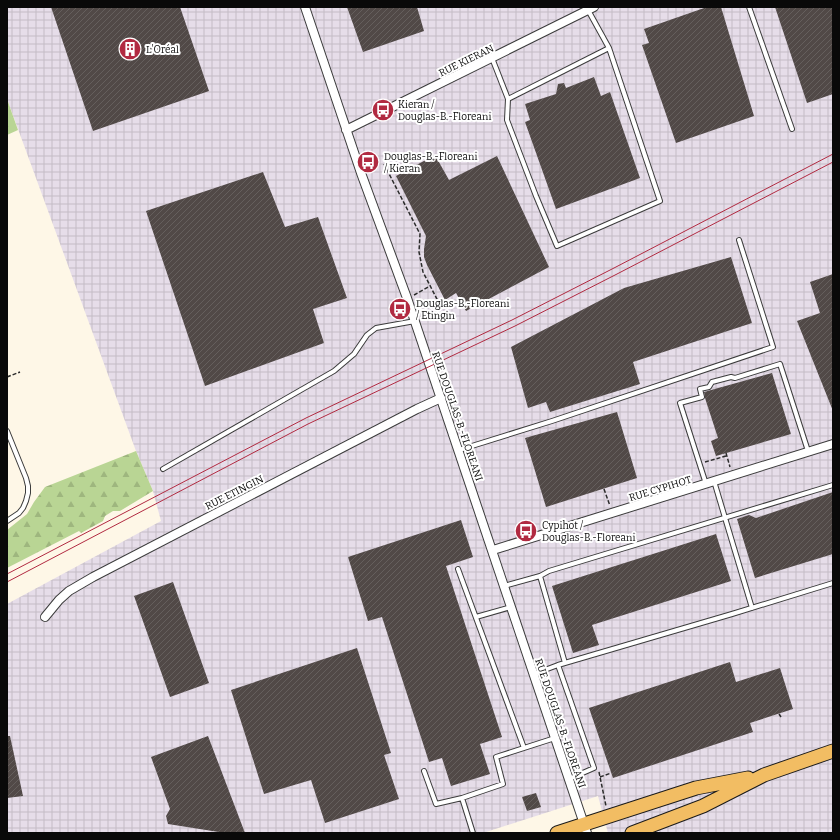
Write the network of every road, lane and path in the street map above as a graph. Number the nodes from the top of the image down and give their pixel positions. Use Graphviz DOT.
graph roads {
  1 [pos="305,7"];
  2 [pos="749,7"];
  3 [pos="591,8"];
  4 [pos="609,48"];
  5 [pos="492,58"];
  6 [pos="508,99"];
  7 [pos="792,128"];
  8 [pos="346,130"];
  9 [pos="384,164"];
  10 [pos="739,240"];
  11 [pos="430,286"];
  12 [pos="407,298"];
  13 [pos="440,305"];
  14 [pos="415,321"];
  15 [pos="20,372"];
  16 [pos="7,377"];
  17 [pos="441,398"];
  18 [pos="7,430"];
  19 [pos="833,444"];
  20 [pos="459,450"];
  21 [pos="808,451"];
  22 [pos="705,462"];
  23 [pos="730,468"];
  24 [pos="163,469"];
  25 [pos="714,481"];
  26 [pos="706,484"];
  27 [pos="833,485"];
  28 [pos="604,488"];
  29 [pos="610,506"];
  30 [pos="725,518"];
  31 [pos="7,521"];
  32 [pos="493,550"];
  33 [pos="458,569"];
  34 [pos="540,576"];
  35 [pos="833,582"];
  36 [pos="504,586"];
  37 [pos="511,607"];
  38 [pos="752,608"];
  39 [pos="45,617"];
  40 [pos="476,617"];
  41 [pos="565,663"];
  42 [pos="558,665"];
  43 [pos="534,674"];
  44 [pos="779,714"];
  45 [pos="781,717"];
  46 [pos="555,738"];
  47 [pos="524,748"];
  48 [pos="833,751"];
  49 [pos="424,771"];
  50 [pos="599,773"];
  51 [pos="611,773"];
  52 [pos="764,775"];
  53 [pos="600,777"];
  54 [pos="569,779"];
  55 [pos="462,798"];
  56 [pos="606,808"];
  57 [pos="586,828"];
  58 [pos="473,833"];
  59 [pos="557,833"];
  60 [pos="632,833"];
  1 -- 8 [label="street, RUE DOUGLAS-B.-FLOREANI"];
  2 -- 7 [label="lane"];
  3 -- 4 [label="lane"];
  3 -- 5 [label="street, RUE KIERAN"];
  4 -- 6 [label="lane"];
  4 -- 6 [label="lane"];
  5 -- 6 [label="lane"];
  5 -- 8 [label="street, RUE KIERAN"];
  8 -- 12 [label="street, RUE DOUGLAS-B.-FLOREANI"];
  9 -- 11 [label="path"];
  10 -- 20 [label="lane"];
  11 -- 12 [label="path"];
  11 -- 13 [label="path"];
  12 -- 14 [label="street, RUE DOUGLAS-B.-FLOREANI"];
  14 -- 17 [label="street, RUE DOUGLAS-B.-FLOREANI"];
  14 -- 24 [label="lane"];
  15 -- 16 [label="path"];
  17 -- 20 [label="street, RUE DOUGLAS-B.-FLOREANI"];
  17 -- 39 [label="street, RUE ETINGIN"];
  18 -- 31 [label="lane"];
  19 -- 21 [label="street, RUE CYPIHOT"];
  20 -- 32 [label="street, RUE DOUGLAS-B.-FLOREANI"];
  21 -- 25 [label="street, RUE CYPIHOT"];
  21 -- 26 [label="lane"];
  22 -- 23 [label="path"];
  25 -- 26 [label="street, RUE CYPIHOT"];
  25 -- 30 [label="lane"];
  26 -- 32 [label="street, RUE CYPIHOT"];
  27 -- 30 [label="lane"];
  28 -- 29 [label="path"];
  30 -- 34 [label="lane"];
  30 -- 38 [label="lane"];
  32 -- 36 [label="street, RUE DOUGLAS-B.-FLOREANI"];
  33 -- 40 [label="lane"];
  34 -- 36 [label="lane"];
  34 -- 41 [label="lane"];
  35 -- 38 [label="lane"];
  36 -- 37 [label="street, RUE DOUGLAS-B.-FLOREANI"];
  37 -- 40 [label="lane"];
  37 -- 43 [label="street, RUE DOUGLAS-B.-FLOREANI"];
  38 -- 41 [label="lane"];
  40 -- 47 [label="lane"];
  41 -- 42 [label="lane"];
  42 -- 43 [label="lane"];
  42 -- 54 [label="lane"];
  43 -- 46 [label="street, RUE DOUGLAS-B.-FLOREANI"];
  44 -- 45 [label="path"];
  46 -- 47 [label="lane"];
  46 -- 54 [label="street, RUE DOUGLAS-B.-FLOREANI"];
  47 -- 55 [label="lane"];
  48 -- 52 [label="main road"];
  49 -- 55 [label="lane"];
  50 -- 53 [label="path"];
  51 -- 53 [label="path"];
  52 -- 57 [label="main road"];
  52 -- 60 [label="main road"];
  53 -- 56 [label="path"];
  54 -- 57 [label="street, RUE DOUGLAS-B.-FLOREANI"];
  55 -- 58 [label="lane"];
  57 -- 59 [label="main road"];
}
